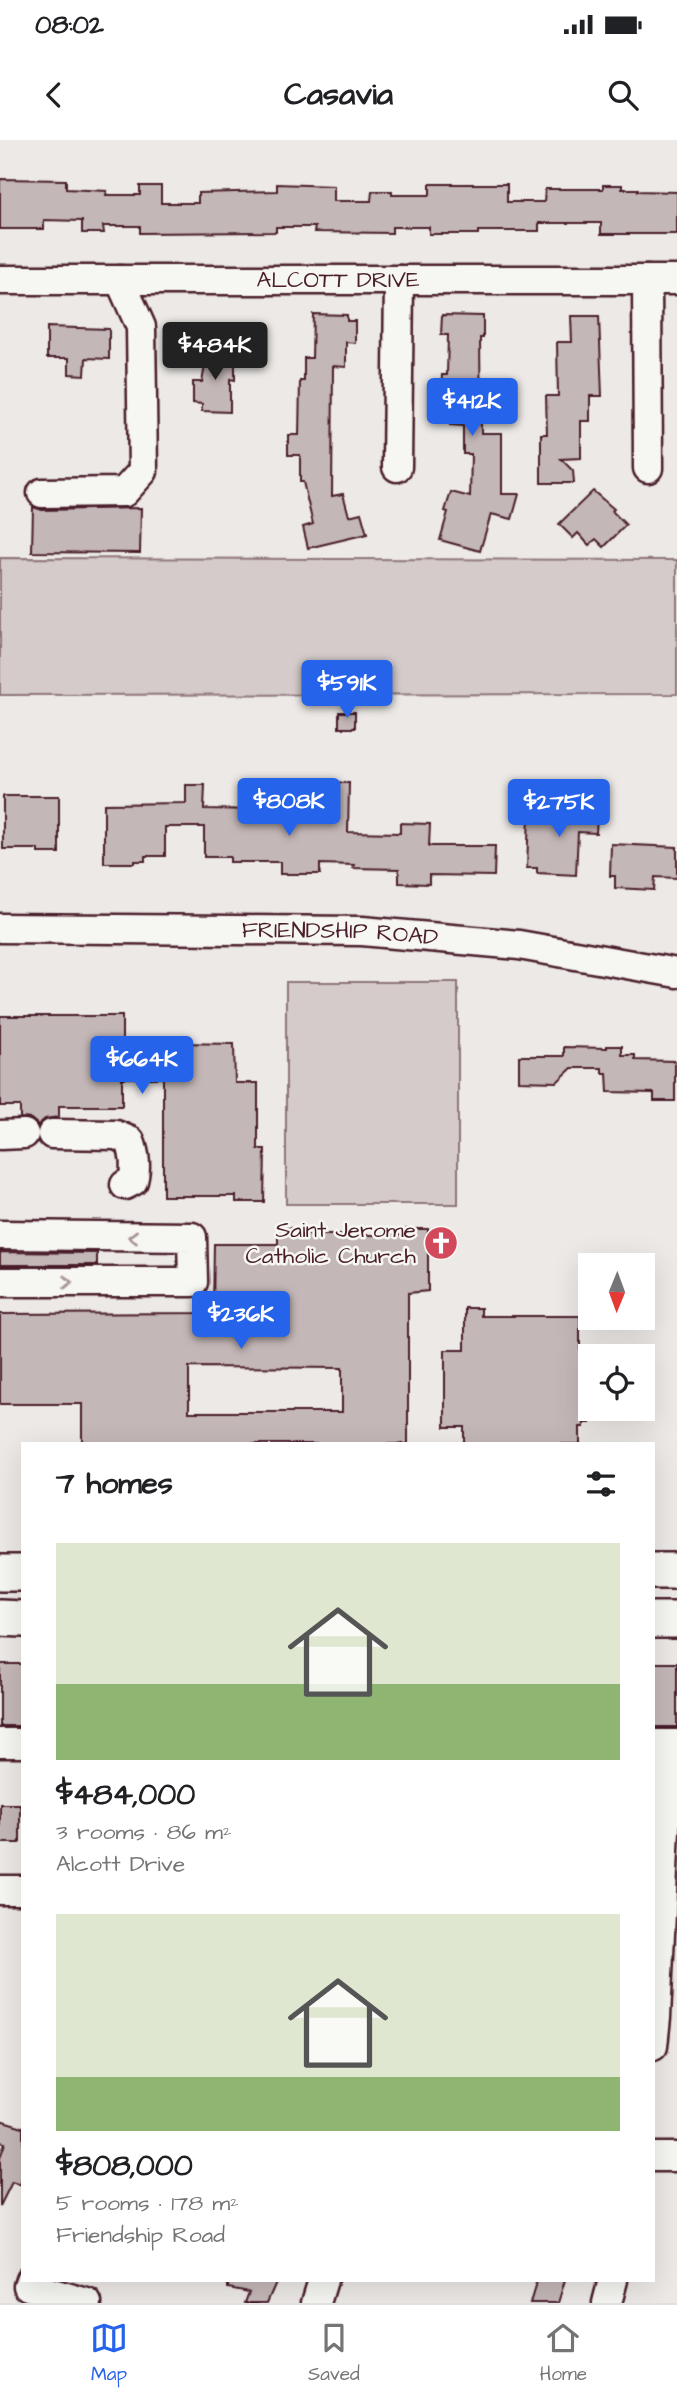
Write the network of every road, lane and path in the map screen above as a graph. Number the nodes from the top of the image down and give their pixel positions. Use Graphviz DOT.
graph roads {
  1 [pos="0,280"];
  2 [pos="120,280"];
  3 [pos="399,280"];
  4 [pos="647,280"];
  5 [pos="677,280"];
  6 [pos="397,467"];
  7 [pos="648,468"];
  8 [pos="42,493"];
  9 [pos="0,929"];
  10 [pos="677,973"];
  11 [pos="52,1134"];
  12 [pos="125,1185"];
  13 [pos="0,1234"];
  14 [pos="0,1282"];
  15 [pos="655,1571"];
  16 [pos="677,1571"];
  17 [pos="0,1573"];
  18 [pos="21,1573"];
  19 [pos="0,1618"];
  20 [pos="21,1619"];
  21 [pos="655,1620"];
  22 [pos="677,1620"];
  23 [pos="0,1743"];
  24 [pos="21,1743"];
  25 [pos="666,1752"];
  26 [pos="0,1890"];
  27 [pos="21,1890"];
  28 [pos="664,1890"];
  29 [pos="655,2018"];
  30 [pos="655,2157"];
  31 [pos="677,2157"];
  32 [pos="322,2282"];
  33 [pos="612,2282"];
  34 [pos="29,2283"];
  35 [pos="87,2303"];
  36 [pos="316,2303"];
  37 [pos="607,2303"];
  1 -- 2 [label="street, ALCOTT DRIVE"];
  2 -- 3 [label="street, ALCOTT DRIVE"];
  2 -- 8 [label="street"];
  3 -- 4 [label="street, ALCOTT DRIVE"];
  3 -- 6 [label="street"];
  4 -- 5 [label="street, ALCOTT DRIVE"];
  4 -- 7 [label="street"];
  9 -- 10 [label="street, FRIENDSHIP ROAD"];
  11 -- 12 [label="street"];
  14 -- 13 [label="street, one-way"];
  15 -- 16 [label="main road"];
  17 -- 18 [label="main road"];
  19 -- 20 [label="main road"];
  21 -- 22 [label="main road"];
  23 -- 24 [label="street"];
  25 -- 28 [label="street"];
  26 -- 27 [label="street"];
  28 -- 29 [label="street"];
  30 -- 31 [label="street"];
  32 -- 36 [label="street"];
  33 -- 37 [label="street"];
  34 -- 35 [label="street"];
}
